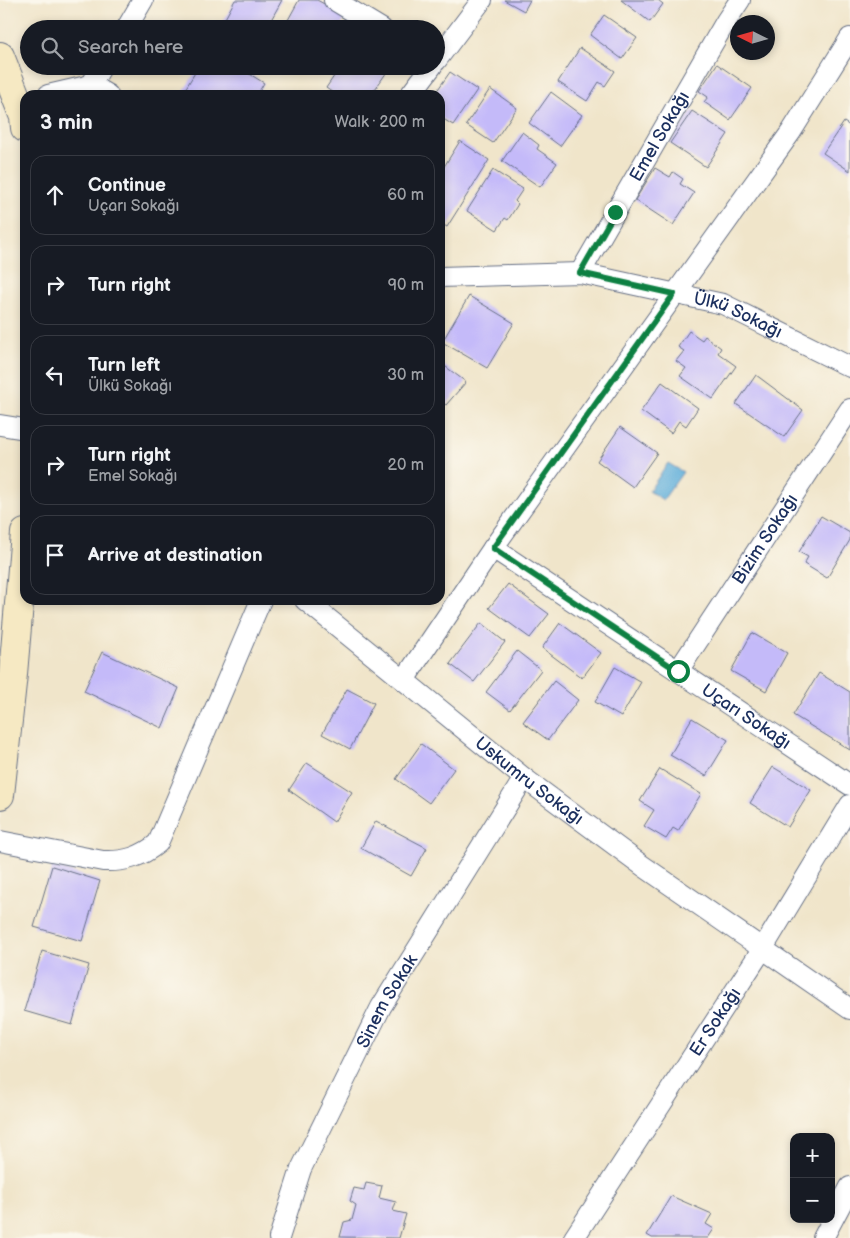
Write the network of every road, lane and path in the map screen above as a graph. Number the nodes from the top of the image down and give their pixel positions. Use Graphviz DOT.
graph roads {
  1 [pos="143,0"];
  2 [pos="334,0"];
  3 [pos="482,0"];
  4 [pos="740,0"];
  5 [pos="131,20"];
  6 [pos="367,20"];
  7 [pos="850,38"];
  8 [pos="445,49"];
  9 [pos="0,56"];
  10 [pos="101,75"];
  11 [pos="425,75"];
  12 [pos="99,90"];
  13 [pos="414,90"];
  14 [pos="20,99"];
  15 [pos="580,273"];
  16 [pos="445,278"];
  17 [pos="674,294"];
  18 [pos="850,367"];
  19 [pos="850,409"];
  20 [pos="0,425"];
  21 [pos="20,428"];
  22 [pos="493,548"];
  23 [pos="20,570"];
  24 [pos="259,605"];
  25 [pos="310,605"];
  26 [pos="678,671"];
  27 [pos="6,673"];
  28 [pos="404,680"];
  29 [pos="524,778"];
  30 [pos="850,785"];
  31 [pos="0,795"];
  32 [pos="848,814"];
  33 [pos="0,841"];
  34 [pos="762,948"];
  35 [pos="850,1009"];
  36 [pos="850,1187"];
  37 [pos="279,1238"];
  38 [pos="574,1238"];
  39 [pos="823,1238"];
  1 -- 5 [label="street"];
  2 -- 6 [label="street"];
  3 -- 8 [label="street"];
  4 -- 15 [label="street, Emel Sokağı"];
  7 -- 17 [label="street"];
  9 -- 14 [label="main road"];
  10 -- 12 [label="street"];
  11 -- 13 [label="street"];
  15 -- 16 [label="street, Ülkü Sokağı"];
  15 -- 17 [label="street, Ülkü Sokağı"];
  17 -- 18 [label="street, Ülkü Sokağı"];
  17 -- 22 [label="street"];
  19 -- 26 [label="street, Bizim Sokağı"];
  20 -- 21 [label="street"];
  22 -- 26 [label="street, Uçarı Sokağı"];
  22 -- 28 [label="street"];
  23 -- 27 [label="main road"];
  24 -- 33 [label="street"];
  25 -- 28 [label="street, Uskumru Sokağı"];
  26 -- 30 [label="street, Uçarı Sokağı"];
  27 -- 31 [label="main road"];
  28 -- 29 [label="street, Uskumru Sokağı"];
  29 -- 34 [label="street, Uskumru Sokağı"];
  29 -- 37 [label="street, Sinem Sokak"];
  32 -- 34 [label="street, Er Sokağı"];
  34 -- 35 [label="street, Uskumru Sokağı"];
  34 -- 38 [label="street, Er Sokağı"];
  36 -- 39 [label="street"];
}
